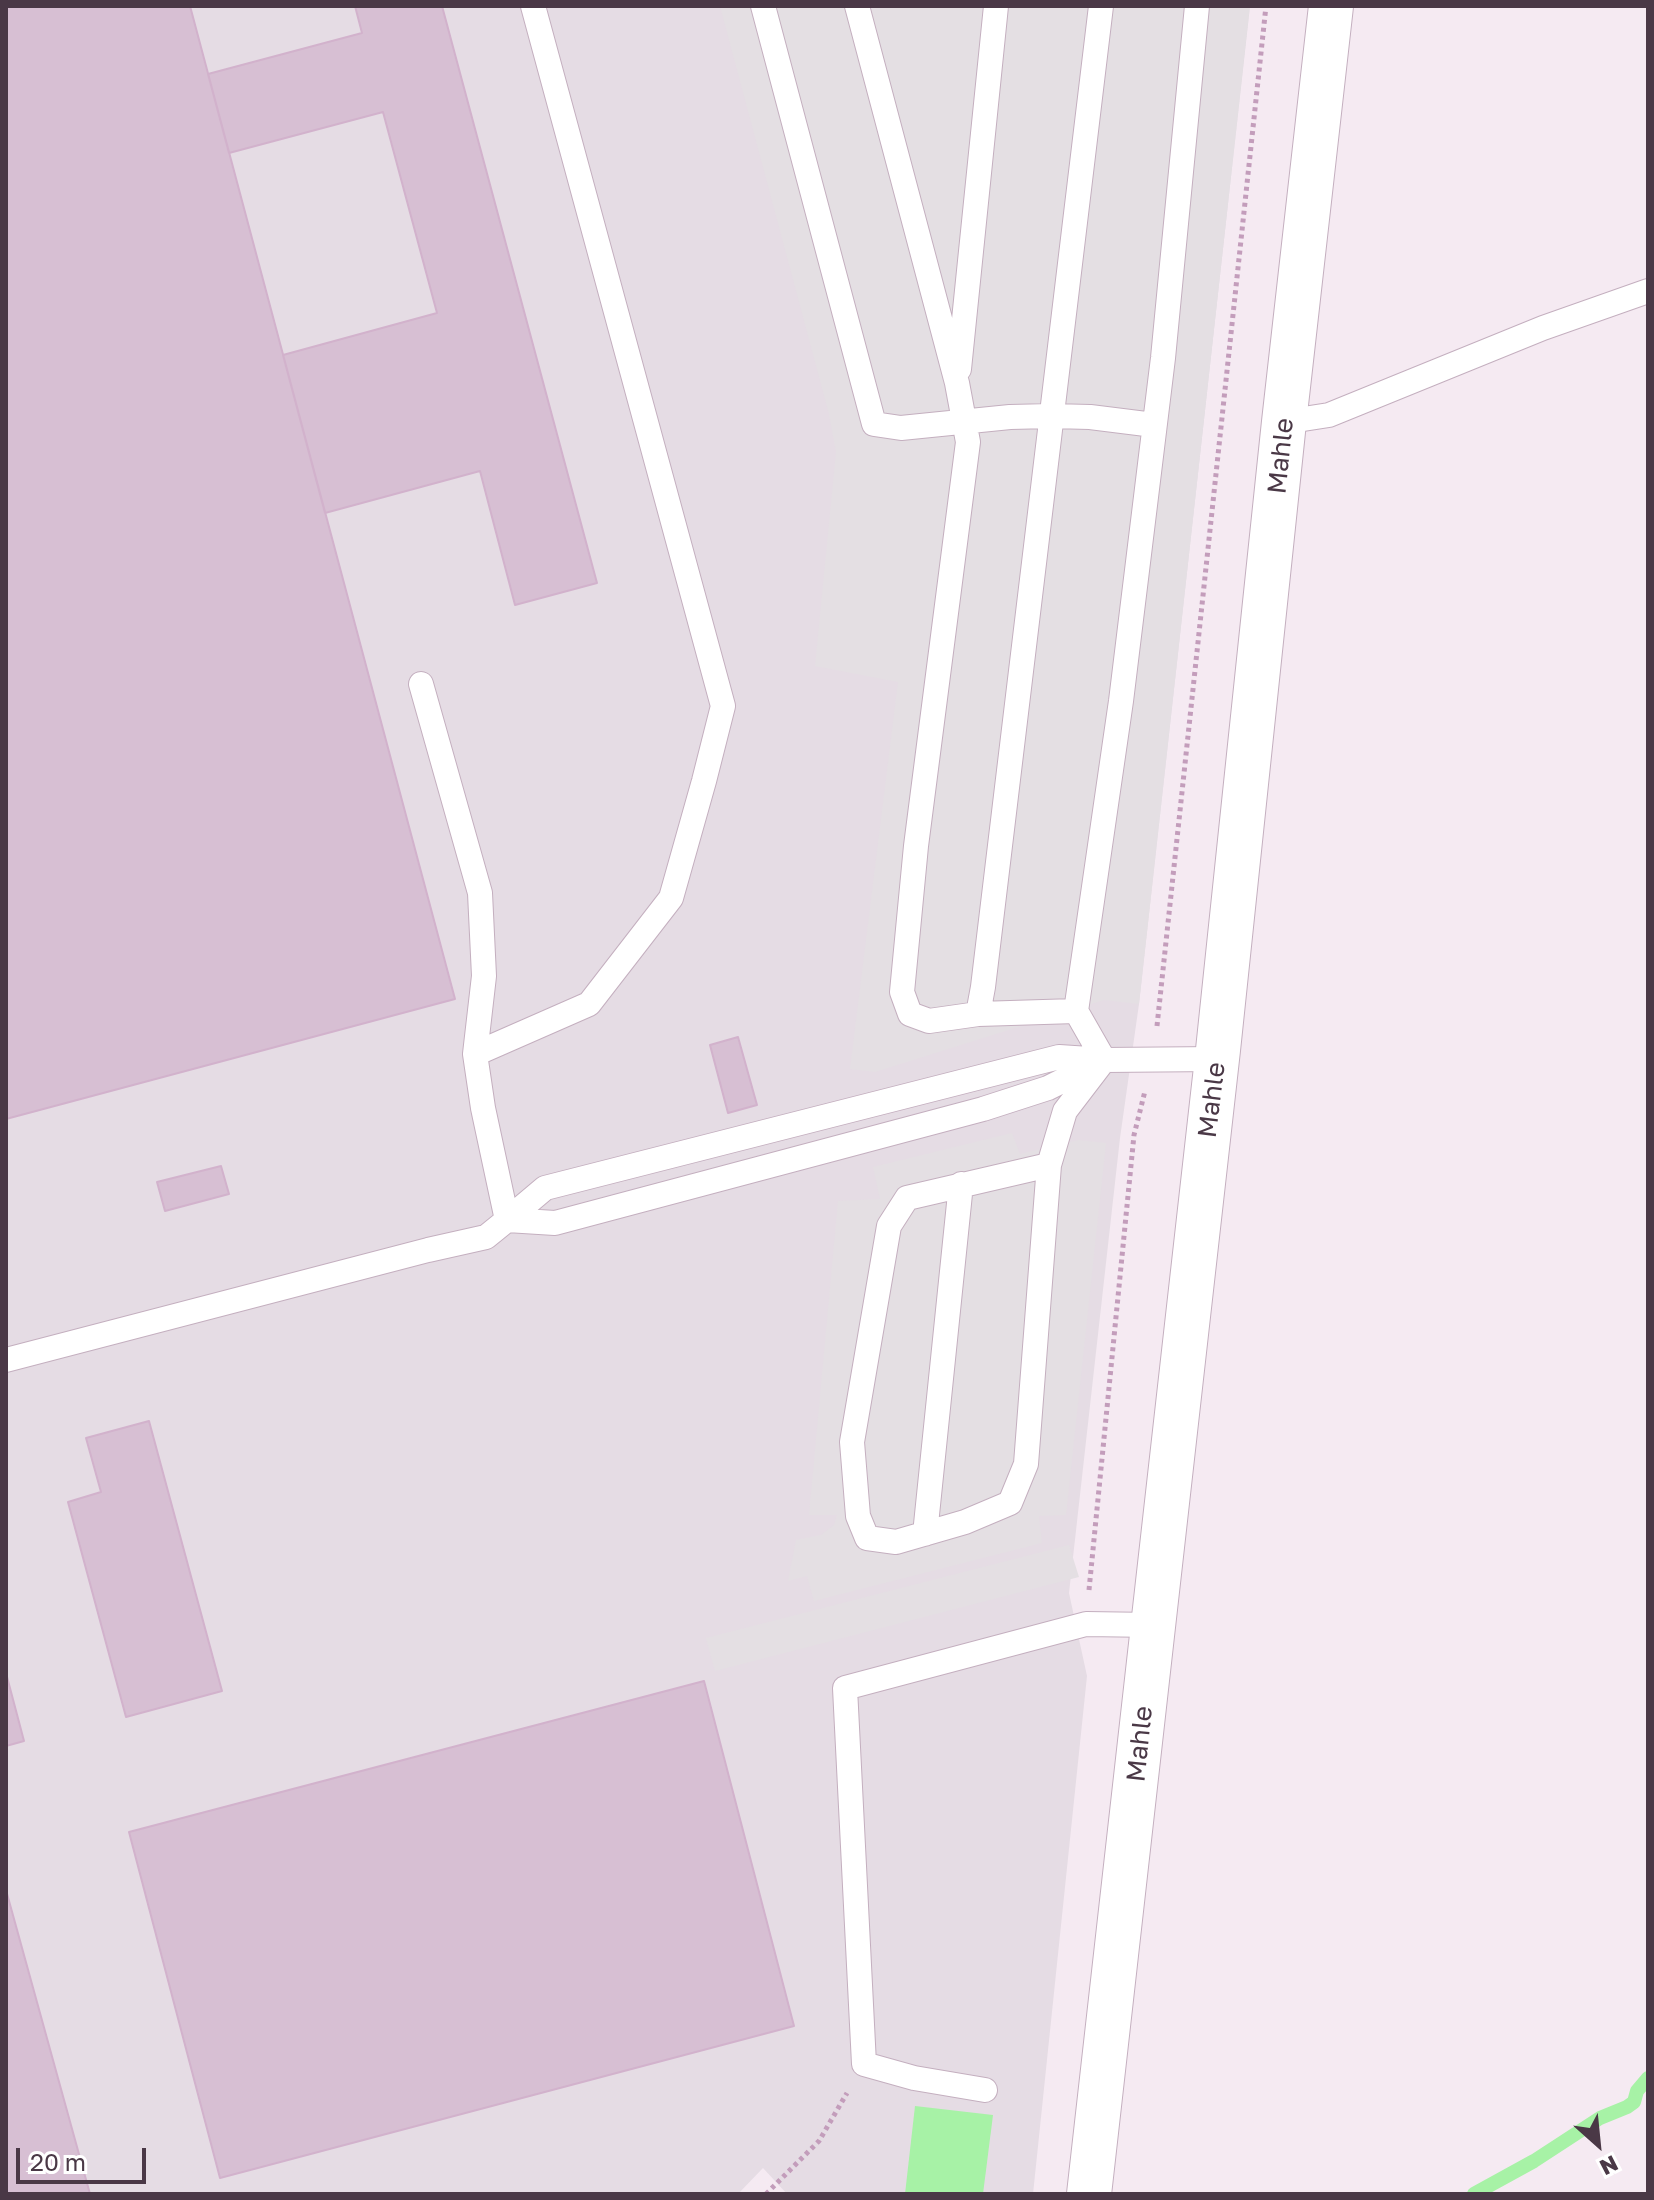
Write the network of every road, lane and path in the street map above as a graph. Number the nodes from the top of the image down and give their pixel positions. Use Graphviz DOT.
graph roads {
  1 [pos="533,6"];
  2 [pos="763,6"];
  3 [pos="857,6"];
  4 [pos="996,6"];
  5 [pos="1101,6"];
  6 [pos="1197,6"];
  7 [pos="1266,6"];
  8 [pos="1331,6"];
  9 [pos="1648,291"];
  10 [pos="957,383"];
  11 [pos="1051,416"];
  12 [pos="964,422"];
  13 [pos="1284,422"];
  14 [pos="1154,425"];
  15 [pos="421,684"];
  16 [pos="1076,1011"];
  17 [pos="978,1014"];
  18 [pos="475,1054"];
  19 [pos="1217,1059"];
  20 [pos="1104,1060"];
  21 [pos="1153,1060"];
  22 [pos="1049,1165"];
  23 [pos="961,1184"];
  24 [pos="507,1220"];
  25 [pos="6,1360"];
  26 [pos="925,1534"];
  27 [pos="1086,1624"];
  28 [pos="1153,1625"];
  29 [pos="864,2064"];
  30 [pos="985,2090"];
  31 [pos="766,2194"];
  32 [pos="1089,2194"];
  1 -- 18 [label="lane"];
  2 -- 12 [label="lane"];
  3 -- 10 [label="lane"];
  4 -- 10 [label="lane"];
  5 -- 11 [label="lane"];
  6 -- 14 [label="lane"];
  7 -- 21 [label="path"];
  8 -- 13 [label="street, Mahle"];
  9 -- 13 [label="lane"];
  10 -- 12 [label="lane"];
  11 -- 12 [label="lane"];
  11 -- 14 [label="lane"];
  11 -- 17 [label="lane"];
  12 -- 17 [label="lane"];
  13 -- 19 [label="street, Mahle"];
  14 -- 16 [label="lane"];
  15 -- 18 [label="lane"];
  16 -- 17 [label="lane"];
  16 -- 20 [label="lane"];
  18 -- 24 [label="lane"];
  19 -- 21 [label="lane"];
  19 -- 28 [label="street, Mahle"];
  20 -- 21 [label="lane"];
  20 -- 22 [label="lane"];
  20 -- 24 [label="lane"];
  20 -- 24 [label="lane"];
  21 -- 27 [label="path"];
  22 -- 23 [label="lane"];
  22 -- 26 [label="lane"];
  23 -- 26 [label="lane"];
  23 -- 26 [label="lane"];
  24 -- 25 [label="lane"];
  27 -- 28 [label="lane"];
  27 -- 29 [label="lane"];
  28 -- 32 [label="street, Mahle"];
  29 -- 30 [label="lane"];
  29 -- 31 [label="path"];
}
